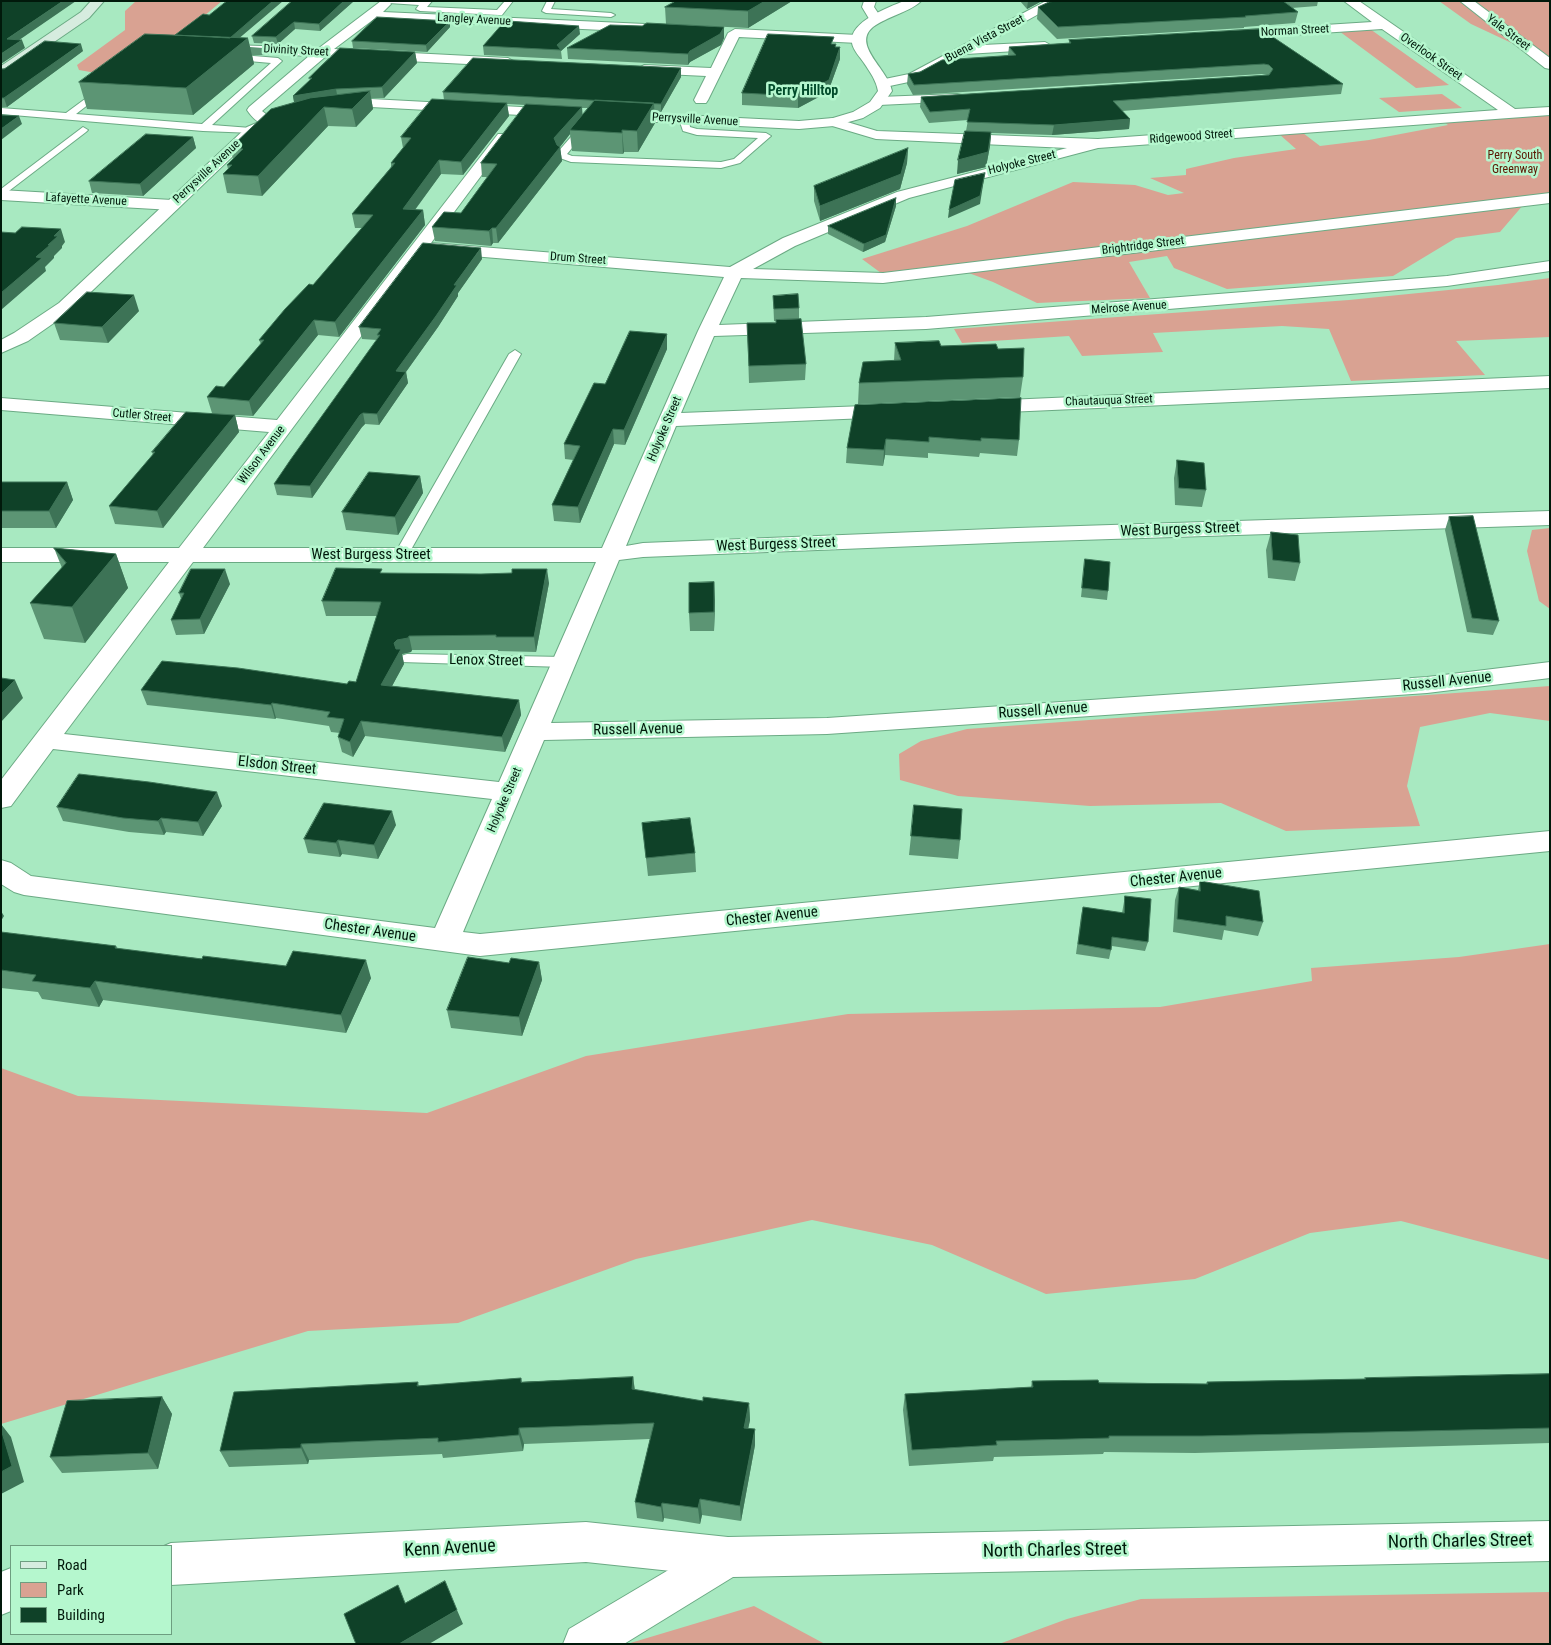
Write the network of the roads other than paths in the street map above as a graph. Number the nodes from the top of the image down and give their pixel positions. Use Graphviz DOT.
graph roads {
  1 [pos="98,1"];
  2 [pos="388,1"];
  3 [pos="510,1"];
  4 [pos="552,1"];
  5 [pos="870,1"];
  6 [pos="915,1"];
  7 [pos="1350,1"];
  8 [pos="1466,1"];
  9 [pos="427,2"];
  10 [pos="1055,5"];
  11 [pos="372,15"];
  12 [pos="876,19"];
  13 [pos="1385,25"];
  14 [pos="603,26"];
  15 [pos="660,29"];
  16 [pos="1216,35"];
  17 [pos="252,36"];
  18 [pos="858,40"];
  19 [pos="1056,45"];
  20 [pos="966,50"];
  21 [pos="322,52"];
  22 [pos="224,57"];
  23 [pos="518,62"];
  24 [pos="1550,65"];
  25 [pos="626,68"];
  26 [pos="1,72"];
  27 [pos="715,72"];
  28 [pos="113,81"];
  29 [pos="885,83"];
  30 [pos="970,98"];
  31 [pos="701,100"];
  32 [pos="879,101"];
  33 [pos="321,107"];
  34 [pos="1,111"];
  35 [pos="522,111"];
  36 [pos="1550,111"];
  37 [pos="1511,113"];
  38 [pos="286,115"];
  39 [pos="598,115"];
  40 [pos="67,117"];
  41 [pos="684,120"];
  42 [pos="268,121"];
  43 [pos="834,122"];
  44 [pos="784,124"];
  45 [pos="203,128"];
  46 [pos="83,130"];
  47 [pos="251,131"];
  48 [pos="766,136"];
  49 [pos="1098,144"];
  50 [pos="1,195"];
  51 [pos="1550,198"];
  52 [pos="172,205"];
  53 [pos="420,247"];
  54 [pos="1550,266"];
  55 [pos="736,272"];
  56 [pos="707,331"];
  57 [pos="1,347"];
  58 [pos="515,354"];
  59 [pos="1550,382"];
  60 [pos="1,404"];
  61 [pos="966,408"];
  62 [pos="906,410"];
  63 [pos="669,420"];
  64 [pos="283,428"];
  65 [pos="1550,518"];
  66 [pos="1,555"];
  67 [pos="186,555"];
  68 [pos="400,555"];
  69 [pos="611,555"];
  70 [pos="407,659"];
  71 [pos="564,662"];
  72 [pos="1550,670"];
  73 [pos="535,732"];
  74 [pos="46,740"];
  75 [pos="508,792"];
  76 [pos="1,799"];
  77 [pos="1550,841"];
  78 [pos="1,870"];
  79 [pos="444,941"];
  80 [pos="1550,1541"];
  81 [pos="728,1557"];
  82 [pos="172,1564"];
  83 [pos="584,1644"];
  1 -- 26 [label="main road"];
  2 -- 9 [label="lane"];
  2 -- 11 [label="street"];
  3 -- 9 [label="lane"];
  4 -- 14 [label="lane"];
  5 -- 12 [label="street"];
  6 -- 12 [label="street"];
  7 -- 13 [label="street, Overlook Street"];
  8 -- 24 [label="street, Yale Street"];
  10 -- 20 [label="street, Buena Vista Street"];
  11 -- 14 [label="street, Langley Avenue"];
  11 -- 21 [label="street"];
  12 -- 18 [label="street"];
  13 -- 16 [label="street, Norman Street"];
  13 -- 37 [label="street, Overlook Street"];
  14 -- 15 [label="street, Langley Avenue"];
  17 -- 21 [label="street, Divinity Street"];
  18 -- 27 [label="street"];
  18 -- 29 [label="street"];
  19 -- 20 [label="street"];
  20 -- 29 [label="street, Buena Vista Street"];
  21 -- 23 [label="street, Divinity Street"];
  21 -- 42 [label="street"];
  22 -- 45 [label="lane"];
  25 -- 27 [label="street"];
  27 -- 31 [label="street"];
  28 -- 40 [label="lane"];
  29 -- 32 [label="street"];
  30 -- 32 [label="street"];
  32 -- 43 [label="street, Perrysville Avenue"];
  33 -- 35 [label="street, Perrysville Avenue"];
  34 -- 40 [label="lane"];
  35 -- 39 [label="street, Perrysville Avenue"];
  35 -- 53 [label="street, Wilson Avenue"];
  36 -- 37 [label="street, Ridgewood Street"];
  37 -- 49 [label="street, Ridgewood Street"];
  38 -- 42 [label="street, Perrysville Avenue"];
  39 -- 41 [label="street, Perrysville Avenue"];
  39 -- 48 [label="lane"];
  40 -- 45 [label="lane"];
  41 -- 44 [label="street, Perrysville Avenue"];
  41 -- 48 [label="lane"];
  42 -- 47 [label="street, Perrysville Avenue"];
  43 -- 44 [label="street, Perrysville Avenue"];
  43 -- 49 [label="street, Ridgewood Street"];
  44 -- 48 [label="lane"];
  45 -- 47 [label="lane"];
  46 -- 50 [label="lane"];
  47 -- 52 [label="street, Perrysville Avenue"];
  49 -- 55 [label="street, Holyoke Street"];
  50 -- 52 [label="street, Lafayette Avenue"];
  51 -- 55 [label="street, Brightridge Street"];
  52 -- 57 [label="street, Perrysville Avenue"];
  53 -- 55 [label="street, Drum Street"];
  53 -- 64 [label="street, Wilson Avenue"];
  54 -- 56 [label="street, Melrose Avenue"];
  55 -- 56 [label="street, Holyoke Street"];
  56 -- 63 [label="street, Holyoke Street"];
  58 -- 68 [label="lane"];
  59 -- 61 [label="street, Chautauqua Street"];
  60 -- 64 [label="street, Cutler Street"];
  62 -- 63 [label="street"];
  63 -- 69 [label="street, Holyoke Street"];
  64 -- 67 [label="street, Wilson Avenue"];
  65 -- 69 [label="street, West Burgess Street"];
  66 -- 67 [label="street, West Burgess Street"];
  67 -- 68 [label="street, West Burgess Street"];
  67 -- 74 [label="street, Wilson Avenue"];
  68 -- 69 [label="street, West Burgess Street"];
  69 -- 71 [label="street, Holyoke Street"];
  70 -- 71 [label="lane, Lenox Street"];
  71 -- 73 [label="street, Holyoke Street"];
  72 -- 73 [label="street, Russell Avenue"];
  73 -- 75 [label="street, Holyoke Street"];
  74 -- 75 [label="street, Elsdon Street"];
  74 -- 76 [label="street, Wilson Avenue"];
  75 -- 79 [label="street, Holyoke Street"];
  77 -- 79 [label="street, Chester Avenue"];
  78 -- 79 [label="street, Chester Avenue"];
  80 -- 81 [label="street, North Charles Street"];
  81 -- 82 [label="street, Kenn Avenue"];
  81 -- 83 [label="street"];
}
